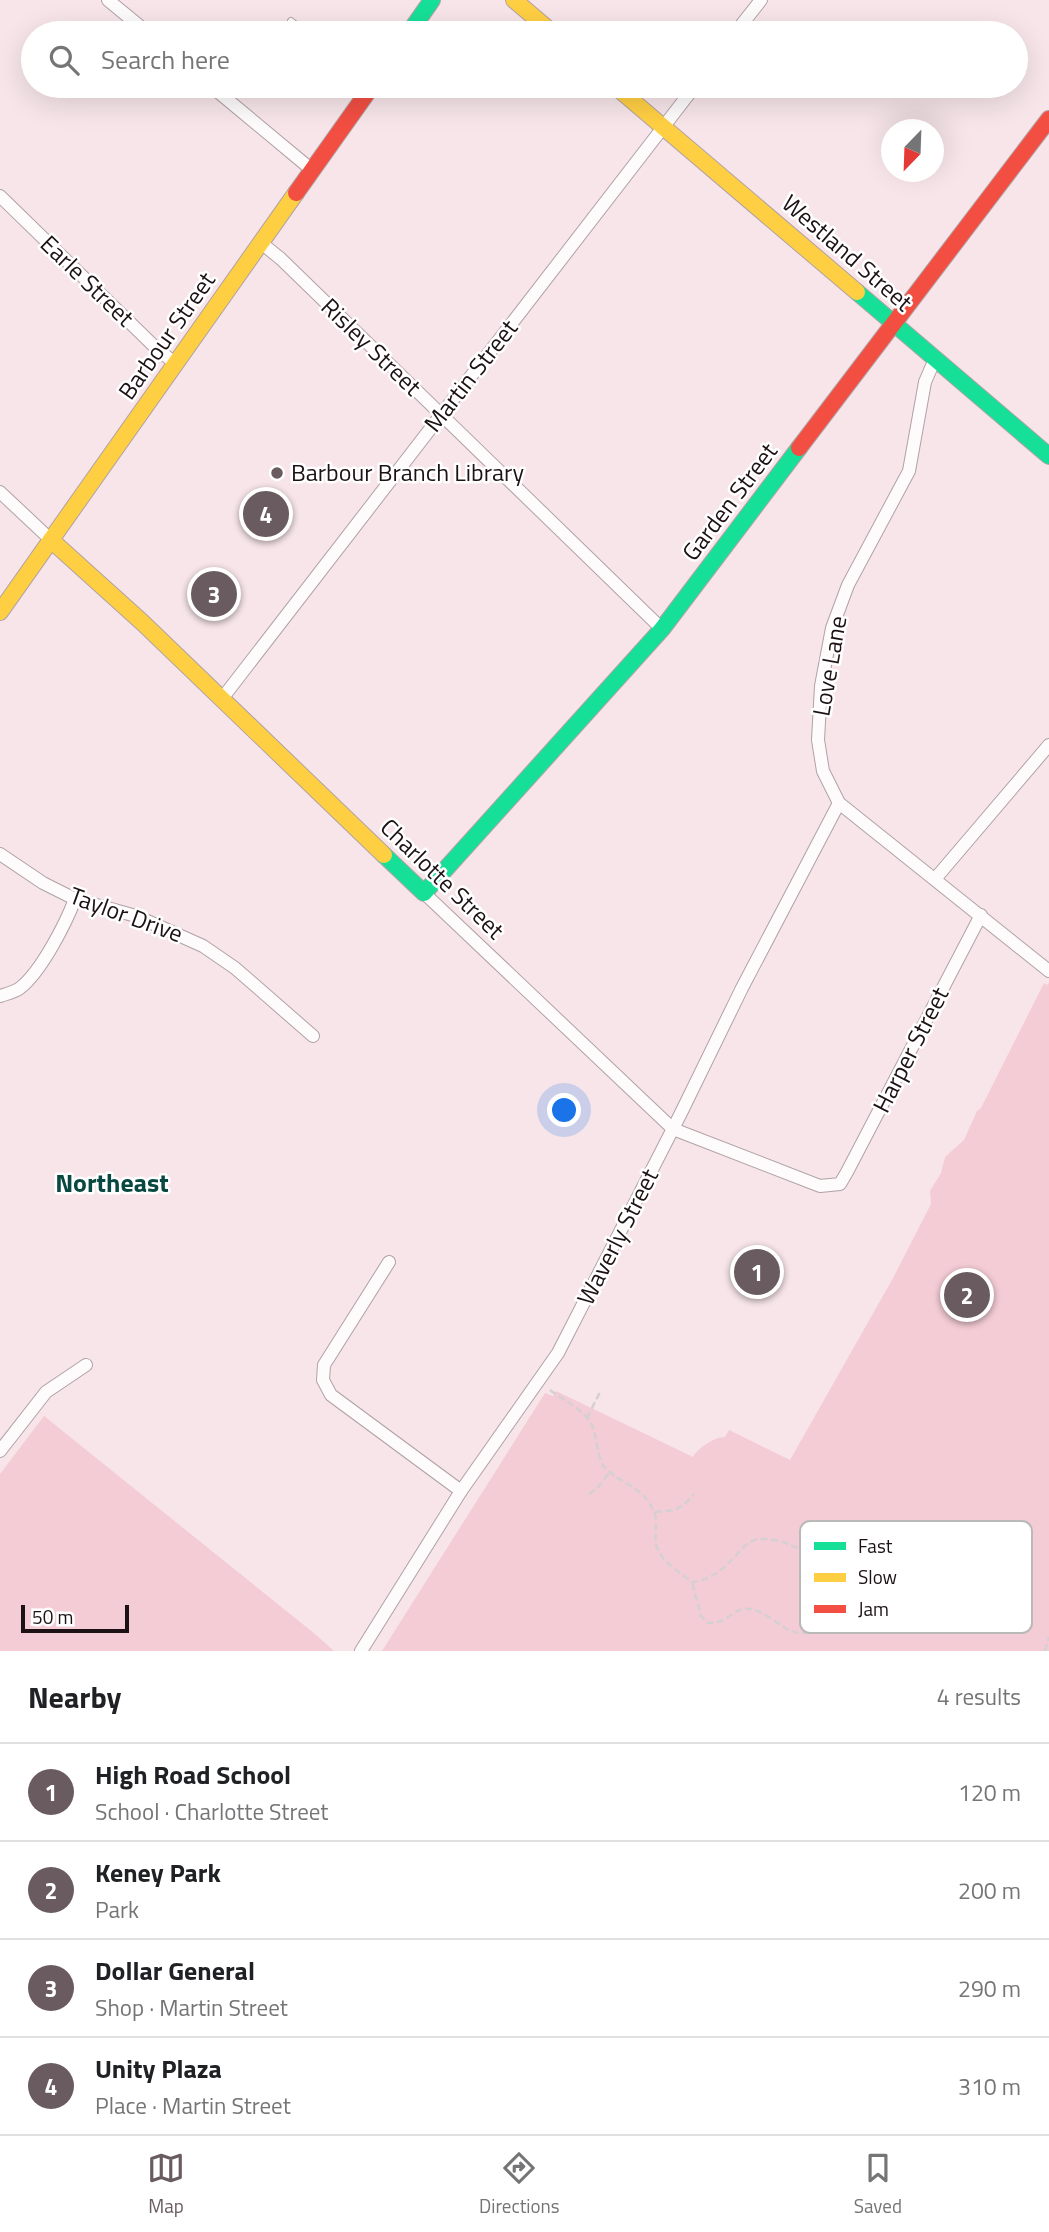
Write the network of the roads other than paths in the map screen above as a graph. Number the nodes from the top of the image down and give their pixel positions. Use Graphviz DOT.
graph roads {
  1 [pos="108,0"];
  2 [pos="432,0"];
  3 [pos="514,0"];
  4 [pos="761,0"];
  5 [pos="133,21"];
  6 [pos="417,21"];
  7 [pos="538,21"];
  8 [pos="744,21"];
  9 [pos="225,98"];
  10 [pos="363,98"];
  11 [pos="629,98"];
  12 [pos="686,98"];
  13 [pos="1049,118"];
  14 [pos="663,127"];
  15 [pos="312,170"];
  16 [pos="0,196"];
  17 [pos="260,242"];
  18 [pos="894,323"];
  19 [pos="934,359"];
  20 [pos="176,364"];
  21 [pos="441,414"];
  22 [pos="1049,456"];
  23 [pos="0,492"];
  24 [pos="51,540"];
  25 [pos="0,612"];
  26 [pos="662,629"];
  27 [pos="221,700"];
  28 [pos="1049,745"];
  29 [pos="839,803"];
  30 [pos="0,854"];
  31 [pos="935,879"];
  32 [pos="424,893"];
  33 [pos="75,899"];
  34 [pos="981,915"];
  35 [pos="1049,971"];
  36 [pos="0,996"];
  37 [pos="313,1036"];
  38 [pos="673,1129"];
  39 [pos="841,1184"];
  40 [pos="389,1262"];
  41 [pos="86,1365"];
  42 [pos="0,1451"];
  43 [pos="461,1491"];
  44 [pos="361,1651"];
  1 -- 5 [label="street"];
  2 -- 6 [label="street"];
  3 -- 7 [label="street"];
  4 -- 8 [label="street"];
  9 -- 15 [label="street"];
  10 -- 15 [label="street, Barbour Street"];
  11 -- 14 [label="street, Westland Street"];
  12 -- 14 [label="street, Martin Street"];
  13 -- 18 [label="street, Garden Street"];
  14 -- 18 [label="street, Westland Street"];
  14 -- 21 [label="street, Martin Street"];
  15 -- 17 [label="street, Barbour Street"];
  16 -- 20 [label="street, Earle Street"];
  17 -- 20 [label="street, Barbour Street"];
  17 -- 21 [label="street, Risley Street"];
  18 -- 19 [label="street, Westland Street"];
  18 -- 26 [label="street, Garden Street"];
  19 -- 22 [label="street, Westland Street"];
  19 -- 29 [label="street, Love Lane"];
  20 -- 24 [label="street, Barbour Street"];
  21 -- 26 [label="street, Risley Street"];
  21 -- 27 [label="street, Martin Street"];
  23 -- 24 [label="street"];
  24 -- 25 [label="street, Barbour Street"];
  24 -- 27 [label="street, Charlotte Street"];
  26 -- 32 [label="street, Garden Street"];
  27 -- 32 [label="street, Charlotte Street"];
  28 -- 31 [label="street"];
  29 -- 31 [label="street, Love Lane"];
  29 -- 38 [label="street, Waverly Street"];
  30 -- 33 [label="street, Taylor Drive"];
  31 -- 34 [label="street, Love Lane"];
  32 -- 38 [label="street, Charlotte Street"];
  33 -- 36 [label="street"];
  33 -- 37 [label="street, Taylor Drive"];
  34 -- 35 [label="street, Love Lane"];
  34 -- 39 [label="street, Harper Street"];
  38 -- 39 [label="street, Charlotte Street"];
  38 -- 43 [label="street, Waverly Street"];
  40 -- 43 [label="street"];
  41 -- 42 [label="street"];
  43 -- 44 [label="street, Waverly Street"];
}
